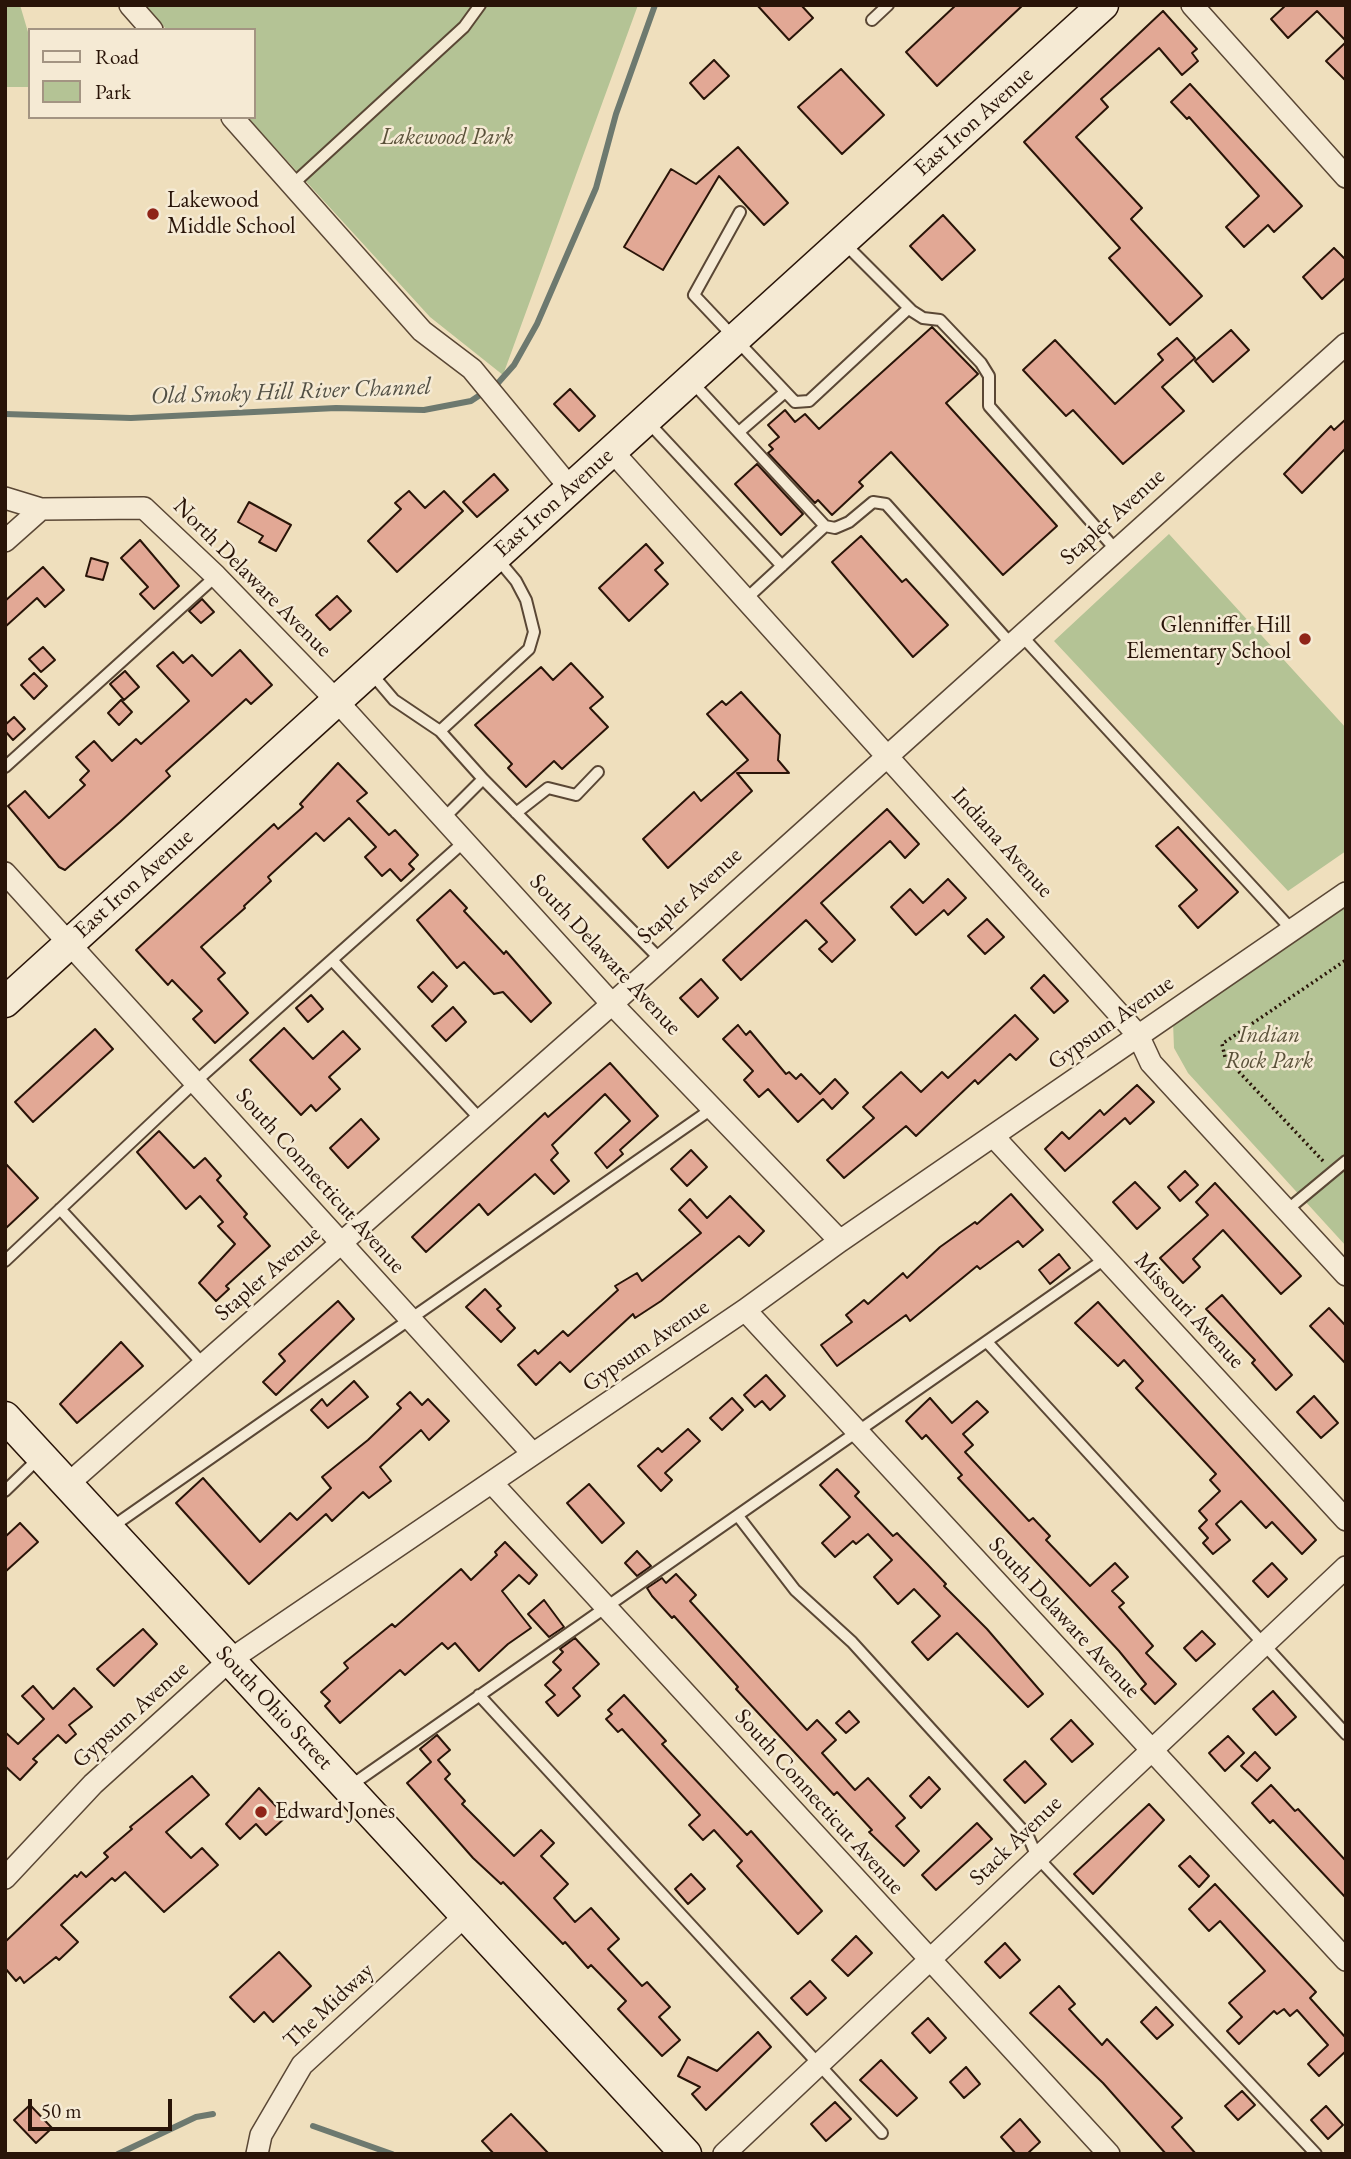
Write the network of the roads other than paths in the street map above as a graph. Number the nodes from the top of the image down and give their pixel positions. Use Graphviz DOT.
graph roads {
  1 [pos="130,5"];
  2 [pos="480,5"];
  3 [pos="888,5"];
  4 [pos="1104,5"];
  5 [pos="1192,5"];
  6 [pos="872,20"];
  7 [pos="150,28"];
  8 [pos="234,119"];
  9 [pos="1346,177"];
  10 [pos="293,184"];
  11 [pos="740,212"];
  12 [pos="843,241"];
  13 [pos="909,308"];
  14 [pos="735,340"];
  15 [pos="1346,344"];
  16 [pos="690,380"];
  17 [pos="784,393"];
  18 [pos="646,420"];
  19 [pos="738,432"];
  20 [pos="612,451"];
  21 [pos="571,489"];
  22 [pos="5,498"];
  23 [pos="41,509"];
  24 [pos="825,526"];
  25 [pos="5,541"];
  26 [pos="1116,550"];
  27 [pos="496,556"];
  28 [pos="782,566"];
  29 [pos="216,576"];
  30 [pos="746,599"];
  31 [pos="1016,639"];
  32 [pos="369,670"];
  33 [pos="337,700"];
  34 [pos="440,731"];
  35 [pos="887,754"];
  36 [pos="5,767"];
  37 [pos="598,772"];
  38 [pos="483,779"];
  39 [pos="516,813"];
  40 [pos="444,818"];
  41 [pos="465,841"];
  42 [pos="5,873"];
  43 [pos="1346,893"];
  44 [pos="1292,930"];
  45 [pos="68,944"];
  46 [pos="660,959"];
  47 [pos="332,960"];
  48 [pos="5,1002"];
  49 [pos="612,1004"];
  50 [pos="1138,1035"];
  51 [pos="194,1083"];
  52 [pos="713,1108"];
  53 [pos="481,1120"];
  54 [pos="994,1137"];
  55 [pos="1346,1161"];
  56 [pos="60,1209"];
  57 [pos="1287,1210"];
  58 [pos="840,1241"];
  59 [pos="342,1244"];
  60 [pos="1106,1258"];
  61 [pos="5,1261"];
  62 [pos="1346,1275"];
  63 [pos="745,1310"];
  64 [pos="411,1319"];
  65 [pos="987,1342"];
  66 [pos="204,1365"];
  67 [pos="5,1417"];
  68 [pos="859,1433"];
  69 [pos="533,1454"];
  70 [pos="41,1456"];
  71 [pos="492,1483"];
  72 [pos="68,1484"];
  73 [pos="5,1491"];
  74 [pos="738,1516"];
  75 [pos="1346,1520"];
  76 [pos="109,1529"];
  77 [pos="1346,1567"];
  78 [pos="605,1607"];
  79 [pos="1263,1644"];
  80 [pos="230,1660"];
  81 [pos="479,1695"];
  82 [pos="1346,1734"];
  83 [pos="1150,1749"];
  84 [pos="348,1787"];
  85 [pos="1037,1857"];
  86 [pos="5,1878"];
  87 [pos="466,1915"];
  88 [pos="1346,1960"];
  89 [pos="929,1961"];
  90 [pos="818,2065"];
  91 [pos="882,2133"];
  92 [pos="257,2154"];
  93 [pos="686,2154"];
  94 [pos="724,2154"];
  95 [pos="1108,2154"];
  96 [pos="1316,2154"];
  1 -- 7 [label="street"];
  2 -- 10 [label="lane"];
  3 -- 6 [label="lane"];
  4 -- 12 [label="street, East Iron Avenue"];
  5 -- 9 [label="street"];
  8 -- 10 [label="street"];
  10 -- 21 [label="street"];
  11 -- 14 [label="lane"];
  12 -- 13 [label="lane"];
  12 -- 14 [label="street, East Iron Avenue"];
  13 -- 17 [label="lane"];
  13 -- 26 [label="lane"];
  14 -- 16 [label="street, East Iron Avenue"];
  14 -- 17 [label="lane"];
  15 -- 26 [label="street, Stapler Avenue"];
  16 -- 18 [label="street, East Iron Avenue"];
  16 -- 19 [label="lane"];
  17 -- 19 [label="lane"];
  18 -- 20 [label="street, East Iron Avenue"];
  18 -- 28 [label="lane"];
  19 -- 24 [label="lane"];
  20 -- 21 [label="street, East Iron Avenue"];
  20 -- 30 [label="street, Indiana Avenue"];
  21 -- 27 [label="street, East Iron Avenue"];
  22 -- 23 [label="street, North Delaware Avenue"];
  23 -- 25 [label="street"];
  23 -- 29 [label="street, North Delaware Avenue"];
  24 -- 28 [label="lane"];
  24 -- 31 [label="lane"];
  26 -- 31 [label="street, Stapler Avenue"];
  27 -- 32 [label="street, East Iron Avenue"];
  27 -- 34 [label="lane"];
  28 -- 30 [label="lane"];
  29 -- 33 [label="street, North Delaware Avenue"];
  29 -- 36 [label="lane"];
  30 -- 35 [label="street, Indiana Avenue"];
  31 -- 35 [label="street, Stapler Avenue"];
  31 -- 44 [label="lane"];
  32 -- 33 [label="street, East Iron Avenue"];
  32 -- 34 [label="lane"];
  33 -- 40 [label="street, South Delaware Avenue"];
  33 -- 45 [label="street, East Iron Avenue"];
  34 -- 38 [label="lane"];
  35 -- 46 [label="street, Stapler Avenue"];
  35 -- 50 [label="street, Indiana Avenue"];
  37 -- 39 [label="lane"];
  38 -- 39 [label="lane"];
  38 -- 40 [label="lane"];
  39 -- 46 [label="lane"];
  40 -- 41 [label="street, South Delaware Avenue"];
  41 -- 47 [label="lane"];
  41 -- 49 [label="street, South Delaware Avenue"];
  42 -- 45 [label="street, South Connecticut Avenue"];
  43 -- 44 [label="street, Gypsum Avenue"];
  44 -- 50 [label="street, Gypsum Avenue"];
  45 -- 48 [label="street, East Iron Avenue"];
  45 -- 51 [label="street, South Connecticut Avenue"];
  46 -- 49 [label="street, Stapler Avenue"];
  47 -- 51 [label="lane"];
  47 -- 53 [label="lane"];
  49 -- 52 [label="street, South Delaware Avenue"];
  49 -- 53 [label="street, Stapler Avenue"];
  50 -- 54 [label="street, Gypsum Avenue"];
  50 -- 57 [label="street, Indiana Avenue"];
  51 -- 56 [label="lane"];
  51 -- 59 [label="street, South Connecticut Avenue"];
  52 -- 58 [label="street, South Delaware Avenue"];
  52 -- 64 [label="lane"];
  53 -- 59 [label="street, Stapler Avenue"];
  54 -- 58 [label="street, Gypsum Avenue"];
  54 -- 60 [label="street, Missouri Avenue"];
  55 -- 57 [label="lane"];
  56 -- 61 [label="lane"];
  56 -- 66 [label="lane"];
  57 -- 62 [label="street, Indiana Avenue"];
  58 -- 63 [label="street, Gypsum Avenue"];
  59 -- 64 [label="street, South Connecticut Avenue"];
  59 -- 66 [label="street, Stapler Avenue"];
  60 -- 65 [label="lane"];
  60 -- 75 [label="street, Missouri Avenue"];
  63 -- 68 [label="street, South Delaware Avenue"];
  63 -- 69 [label="street, Gypsum Avenue"];
  64 -- 69 [label="street, South Connecticut Avenue"];
  64 -- 76 [label="lane"];
  65 -- 68 [label="lane"];
  65 -- 79 [label="lane"];
  66 -- 72 [label="street, Stapler Avenue"];
  67 -- 70 [label="street, South Ohio Street"];
  68 -- 74 [label="lane"];
  68 -- 83 [label="street, South Delaware Avenue"];
  69 -- 71 [label="street, Gypsum Avenue"];
  70 -- 72 [label="street, South Ohio Street"];
  70 -- 73 [label="lane"];
  71 -- 78 [label="street, South Connecticut Avenue"];
  71 -- 80 [label="street, Gypsum Avenue"];
  72 -- 76 [label="street, South Ohio Street"];
  74 -- 78 [label="lane"];
  74 -- 85 [label="lane"];
  76 -- 80 [label="street, South Ohio Street"];
  77 -- 79 [label="street, Stack Avenue"];
  78 -- 81 [label="lane"];
  78 -- 89 [label="street, South Connecticut Avenue"];
  79 -- 82 [label="lane"];
  79 -- 83 [label="street, Stack Avenue"];
  80 -- 84 [label="street, South Ohio Street"];
  80 -- 86 [label="street, Gypsum Avenue"];
  81 -- 84 [label="lane"];
  81 -- 90 [label="lane"];
  83 -- 85 [label="street, Stack Avenue"];
  83 -- 88 [label="street, South Delaware Avenue"];
  84 -- 87 [label="street, South Ohio Street"];
  85 -- 89 [label="street, Stack Avenue"];
  85 -- 96 [label="lane"];
  87 -- 92 [label="street, The Midway"];
  87 -- 93 [label="street, South Ohio Street"];
  89 -- 90 [label="street, Stack Avenue"];
  89 -- 95 [label="street, South Connecticut Avenue"];
  90 -- 91 [label="lane"];
  90 -- 94 [label="street, Stack Avenue"];
}
